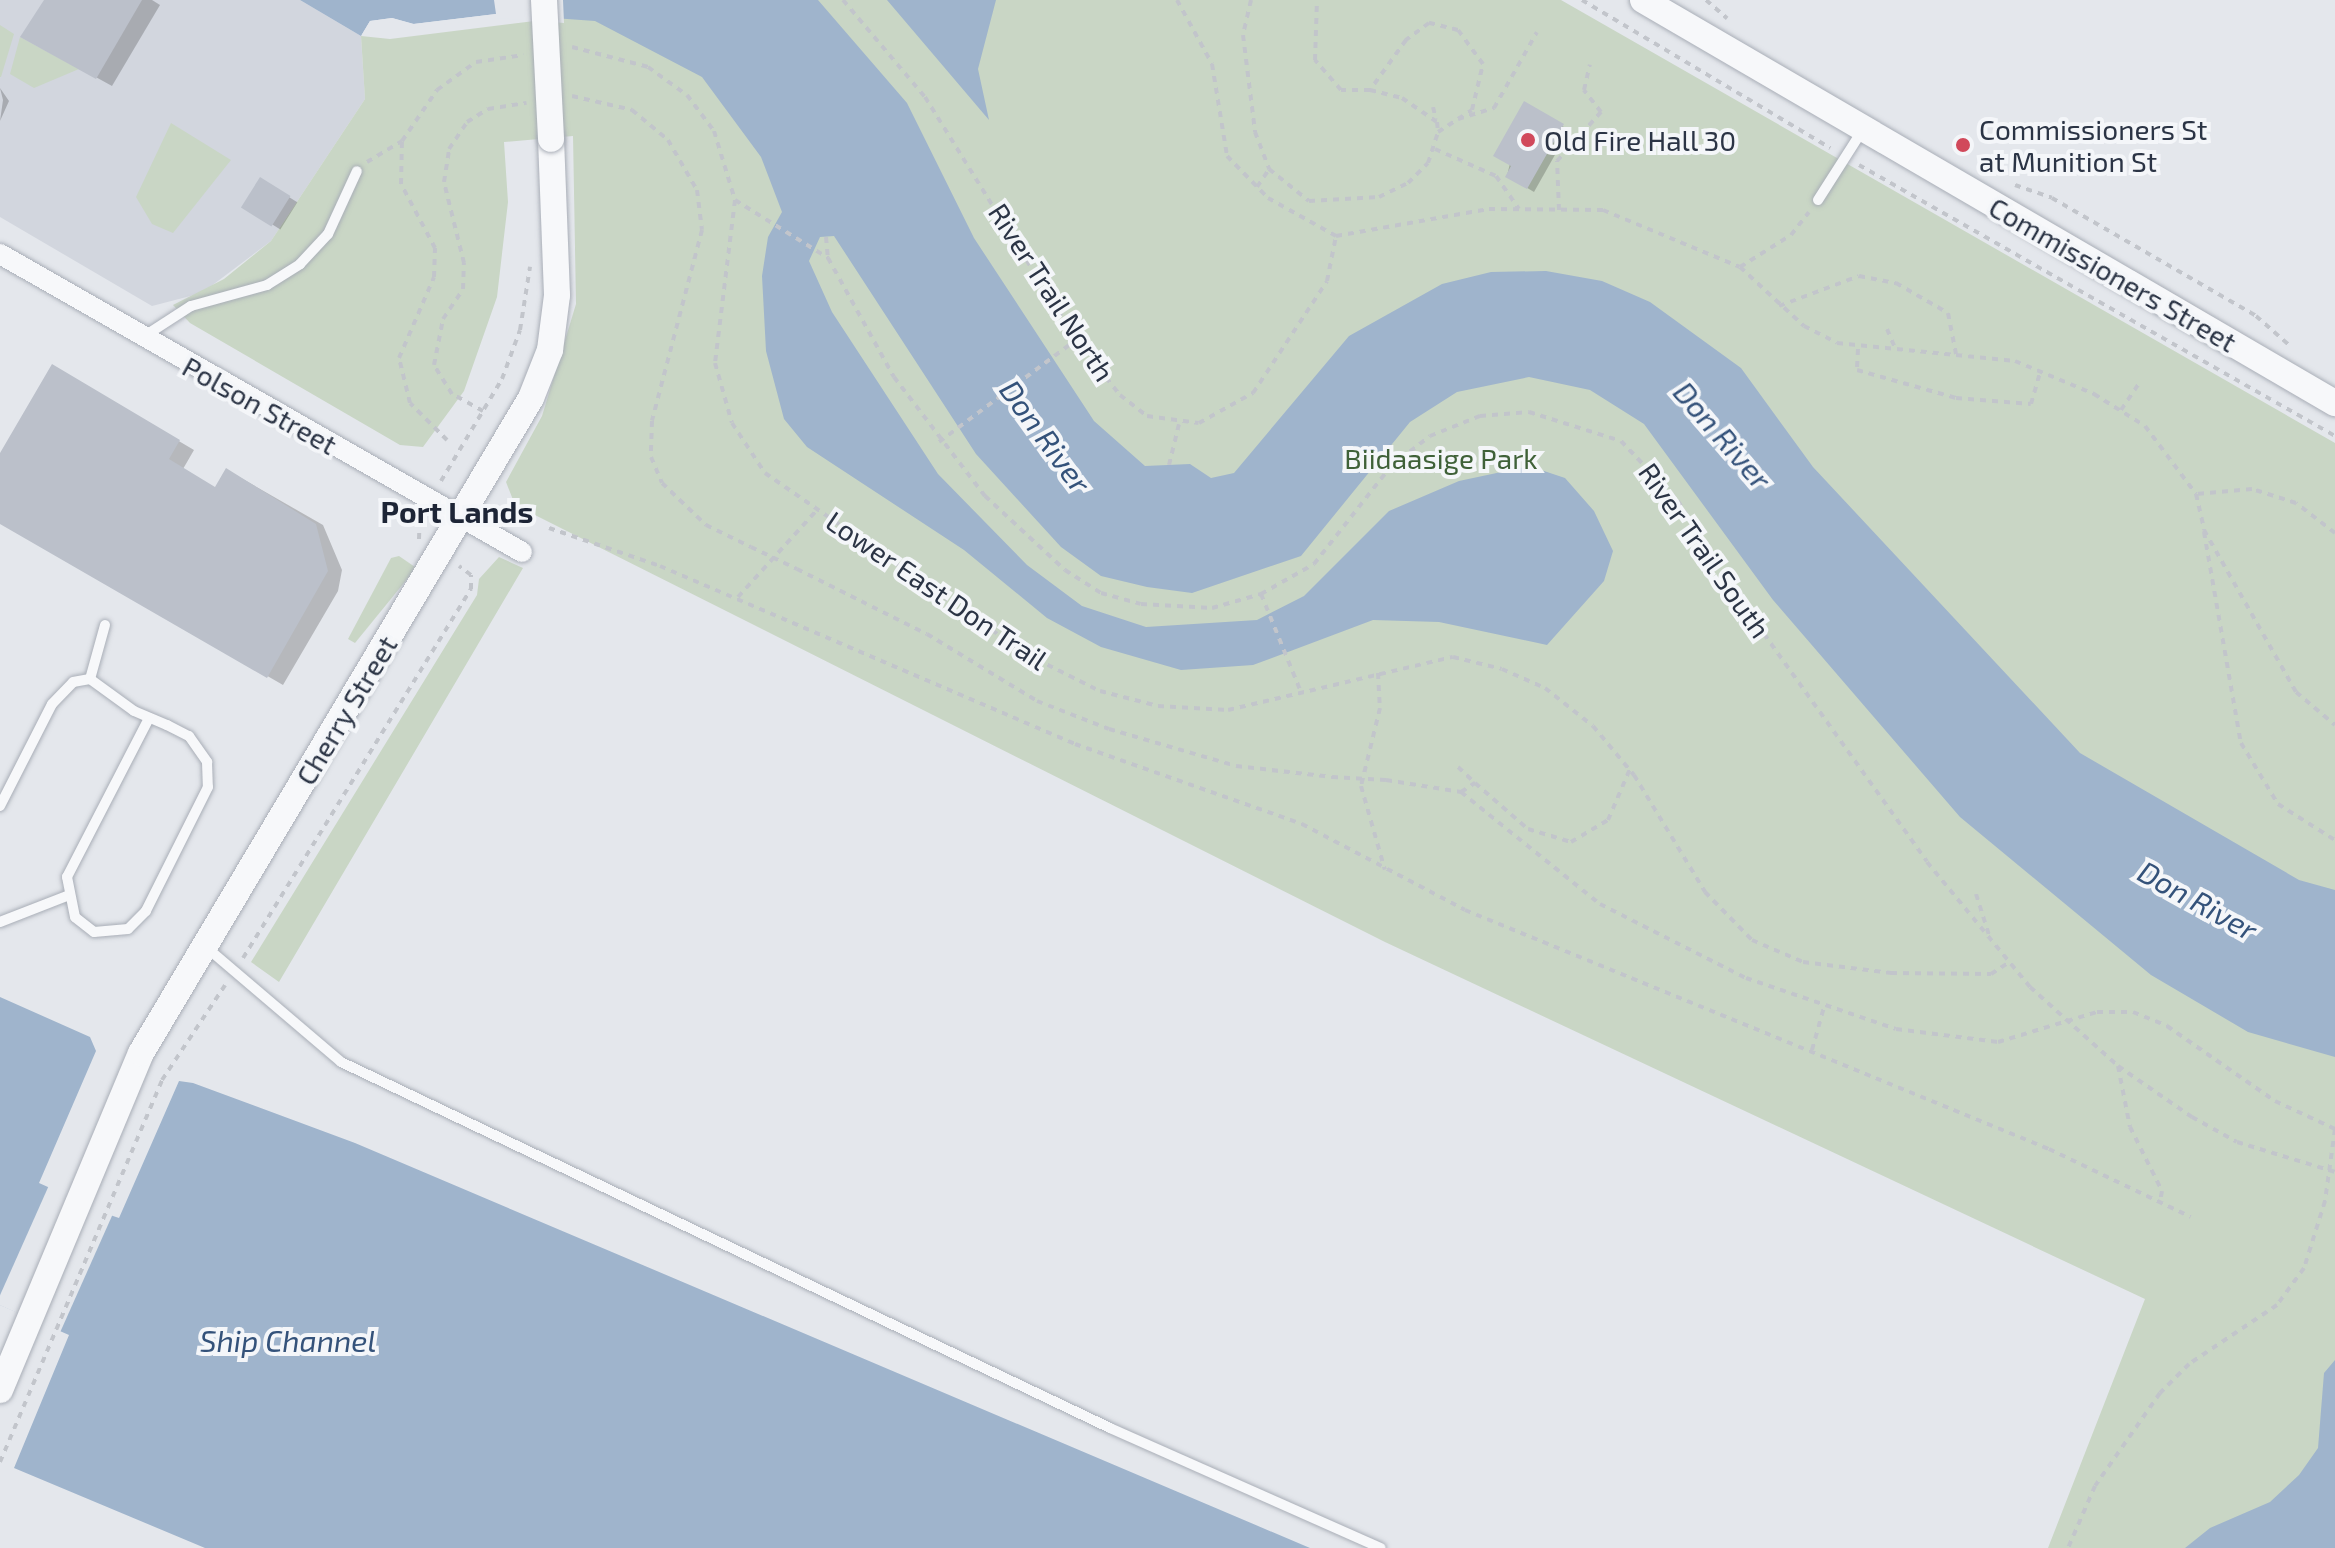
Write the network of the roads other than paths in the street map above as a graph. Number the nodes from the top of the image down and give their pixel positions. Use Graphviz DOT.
graph roads {
  1 [pos="544,0"];
  2 [pos="1643,0"];
  3 [pos="1863,129"];
  4 [pos="357,171"];
  5 [pos="1818,200"];
  6 [pos="0,254"];
  7 [pos="142,338"];
  8 [pos="2335,403"];
  9 [pos="463,518"];
  10 [pos="522,552"];
  11 [pos="105,625"];
  12 [pos="90,679"];
  13 [pos="149,718"];
  14 [pos="0,806"];
  15 [pos="67,896"];
  16 [pos="0,922"];
  17 [pos="204,945"];
  18 [pos="0,1390"];
  19 [pos="1381,1548"];
  1 -- 9 [label="street, Cherry Street, bridge"];
  2 -- 3 [label="street, Commissioners Street"];
  3 -- 5 [label="lane"];
  3 -- 8 [label="street, Commissioners Street"];
  4 -- 7 [label="lane"];
  6 -- 7 [label="street, Polson Street"];
  7 -- 9 [label="street, Polson Street"];
  9 -- 10 [label="street, Polson Street"];
  9 -- 17 [label="street, Cherry Street"];
  11 -- 12 [label="lane"];
  12 -- 13 [label="lane"];
  12 -- 14 [label="lane"];
  13 -- 15 [label="lane"];
  13 -- 15 [label="lane"];
  15 -- 16 [label="lane"];
  17 -- 18 [label="street, Cherry Street"];
  17 -- 19 [label="lane"];
}
